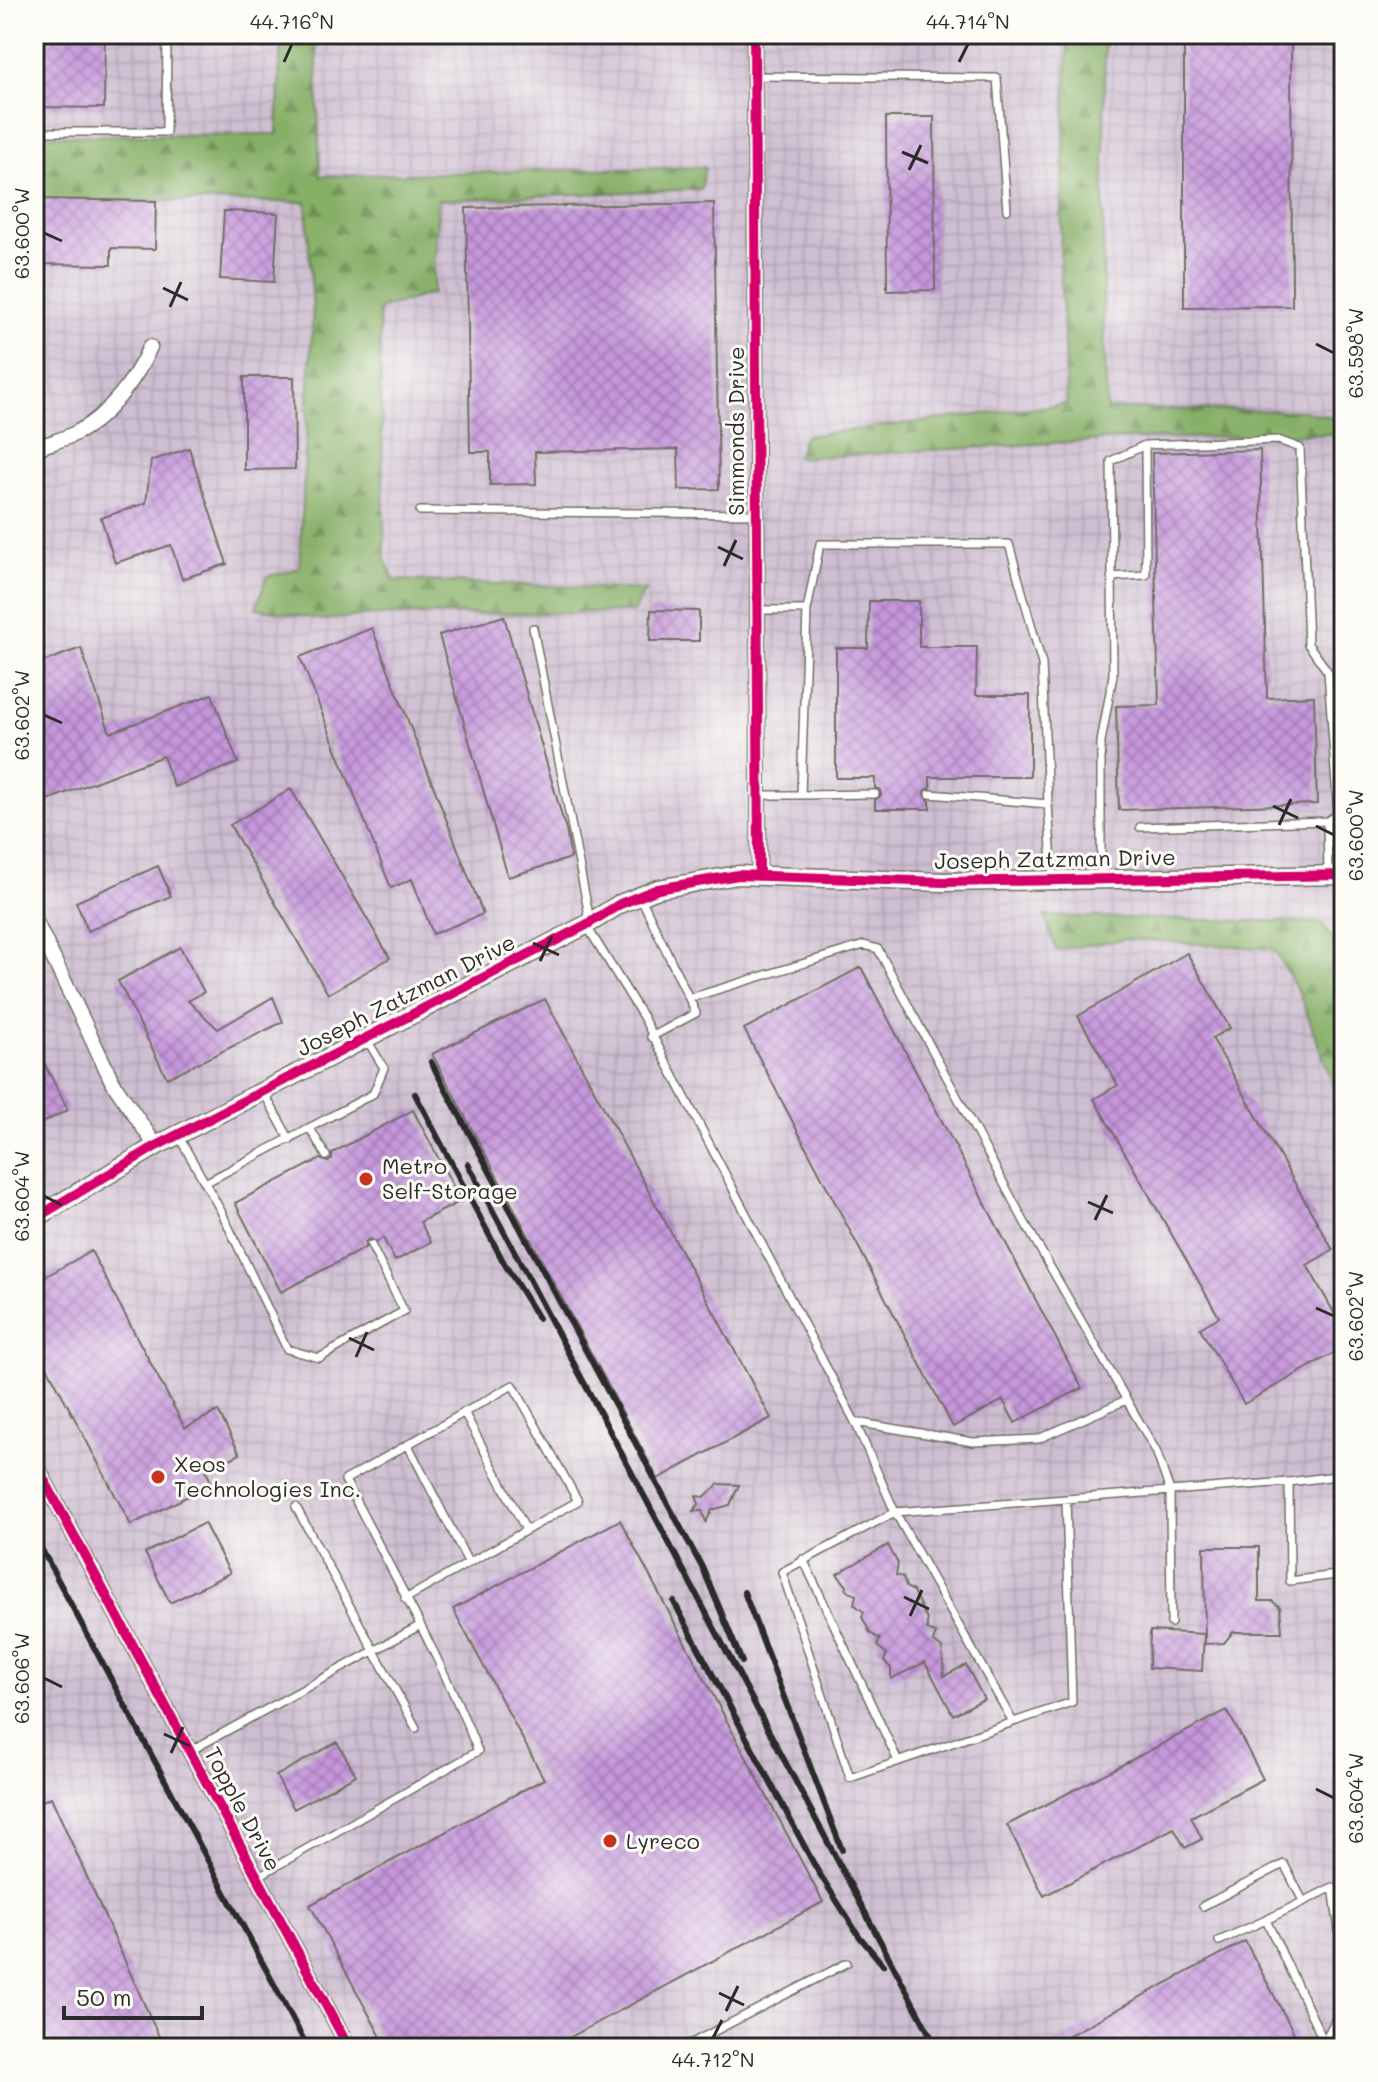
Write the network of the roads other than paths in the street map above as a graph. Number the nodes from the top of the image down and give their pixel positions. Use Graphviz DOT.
graph roads {
  1 [pos="167,34"];
  2 [pos="754,34"];
  3 [pos="755,76"];
  4 [pos="34,132"];
  5 [pos="1007,210"];
  6 [pos="150,347"];
  7 [pos="1145,445"];
  8 [pos="34,449"];
  9 [pos="420,511"];
  10 [pos="756,514"];
  11 [pos="1111,577"];
  12 [pos="757,610"];
  13 [pos="807,610"];
  14 [pos="533,628"];
  15 [pos="875,794"];
  16 [pos="930,794"];
  17 [pos="759,795"];
  18 [pos="801,795"];
  19 [pos="1048,804"];
  20 [pos="1327,821"];
  21 [pos="1140,827"];
  22 [pos="1336,875"];
  23 [pos="759,876"];
  24 [pos="1101,878"];
  25 [pos="1054,879"];
  26 [pos="640,896"];
  27 [pos="34,918"];
  28 [pos="586,925"];
  29 [pos="690,998"];
  30 [pos="651,1037"];
  31 [pos="366,1038"];
  32 [pos="263,1092"];
  33 [pos="310,1128"];
  34 [pos="178,1135"];
  35 [pos="290,1140"];
  36 [pos="156,1146"];
  37 [pos="326,1156"];
  38 [pos="205,1183"];
  39 [pos="34,1219"];
  40 [pos="371,1245"];
  41 [pos="1126,1400"];
  42 [pos="464,1412"];
  43 [pos="855,1422"];
  44 [pos="408,1445"];
  45 [pos="34,1461"];
  46 [pos="1344,1475"];
  47 [pos="1289,1482"];
  48 [pos="1170,1491"];
  49 [pos="1066,1499"];
  50 [pos="296,1507"];
  51 [pos="895,1512"];
  52 [pos="526,1530"];
  53 [pos="803,1559"];
  54 [pos="468,1562"];
  55 [pos="1344,1572"];
  56 [pos="405,1599"];
  57 [pos="1171,1623"];
  58 [pos="419,1626"];
  59 [pos="374,1651"];
  60 [pos="1013,1722"];
  61 [pos="416,1728"];
  62 [pos="190,1751"];
  63 [pos="898,1761"];
  64 [pos="257,1877"];
  65 [pos="1303,1901"];
  66 [pos="1203,1906"];
  67 [pos="1266,1920"];
  68 [pos="1219,1941"];
  69 [pos="847,1963"];
  70 [pos="1344,1966"];
  71 [pos="1344,2003"];
  72 [pos="1326,2044"];
  73 [pos="349,2048"];
  74 [pos="682,2048"];
  1 -- 4 [label="lane"];
  2 -- 3 [label="street, Simmonds Drive"];
  3 -- 5 [label="lane"];
  3 -- 10 [label="street, Simmonds Drive"];
  6 -- 8 [label="street"];
  7 -- 11 [label="lane"];
  7 -- 11 [label="lane"];
  7 -- 20 [label="lane"];
  9 -- 10 [label="lane"];
  10 -- 12 [label="street, Simmonds Drive"];
  11 -- 24 [label="lane"];
  12 -- 13 [label="lane"];
  12 -- 17 [label="street, Simmonds Drive"];
  13 -- 18 [label="lane"];
  13 -- 19 [label="lane"];
  14 -- 28 [label="lane"];
  15 -- 18 [label="lane"];
  16 -- 19 [label="lane"];
  17 -- 18 [label="lane"];
  17 -- 23 [label="street, Simmonds Drive"];
  19 -- 25 [label="lane"];
  20 -- 21 [label="lane"];
  20 -- 22 [label="lane"];
  22 -- 24 [label="street, Joseph Zatzman Drive"];
  23 -- 25 [label="street, Joseph Zatzman Drive"];
  23 -- 26 [label="street, Joseph Zatzman Drive"];
  24 -- 25 [label="street, Joseph Zatzman Drive"];
  26 -- 28 [label="street, Joseph Zatzman Drive"];
  26 -- 29 [label="lane"];
  27 -- 36 [label="street"];
  28 -- 30 [label="lane"];
  28 -- 31 [label="street, Joseph Zatzman Drive"];
  29 -- 30 [label="lane"];
  29 -- 41 [label="lane"];
  30 -- 43 [label="lane"];
  31 -- 32 [label="street, Joseph Zatzman Drive"];
  31 -- 33 [label="lane"];
  32 -- 34 [label="street, Joseph Zatzman Drive"];
  32 -- 35 [label="lane"];
  33 -- 35 [label="lane"];
  33 -- 37 [label="lane"];
  34 -- 36 [label="street, Joseph Zatzman Drive"];
  34 -- 38 [label="lane"];
  35 -- 38 [label="lane"];
  36 -- 39 [label="street, Joseph Zatzman Drive"];
  38 -- 40 [label="lane"];
  41 -- 43 [label="lane"];
  41 -- 48 [label="lane"];
  42 -- 44 [label="lane"];
  42 -- 52 [label="lane"];
  42 -- 52 [label="lane"];
  43 -- 51 [label="lane"];
  44 -- 54 [label="lane"];
  44 -- 56 [label="lane"];
  45 -- 62 [label="street, Topple Drive"];
  46 -- 47 [label="lane"];
  47 -- 48 [label="lane"];
  47 -- 55 [label="lane"];
  48 -- 49 [label="lane"];
  48 -- 57 [label="lane"];
  49 -- 51 [label="lane"];
  49 -- 60 [label="lane"];
  50 -- 59 [label="lane"];
  51 -- 53 [label="lane"];
  51 -- 60 [label="lane"];
  52 -- 54 [label="lane"];
  53 -- 63 [label="lane"];
  53 -- 63 [label="lane"];
  54 -- 56 [label="lane"];
  56 -- 58 [label="lane"];
  58 -- 59 [label="lane"];
  58 -- 64 [label="lane"];
  59 -- 61 [label="lane"];
  59 -- 62 [label="lane"];
  60 -- 63 [label="lane"];
  62 -- 64 [label="street, Topple Drive"];
  64 -- 73 [label="street, Topple Drive"];
  65 -- 66 [label="lane"];
  65 -- 67 [label="lane"];
  65 -- 70 [label="lane"];
  67 -- 68 [label="lane"];
  67 -- 72 [label="lane"];
  69 -- 74 [label="lane"];
  71 -- 72 [label="lane"];
}
